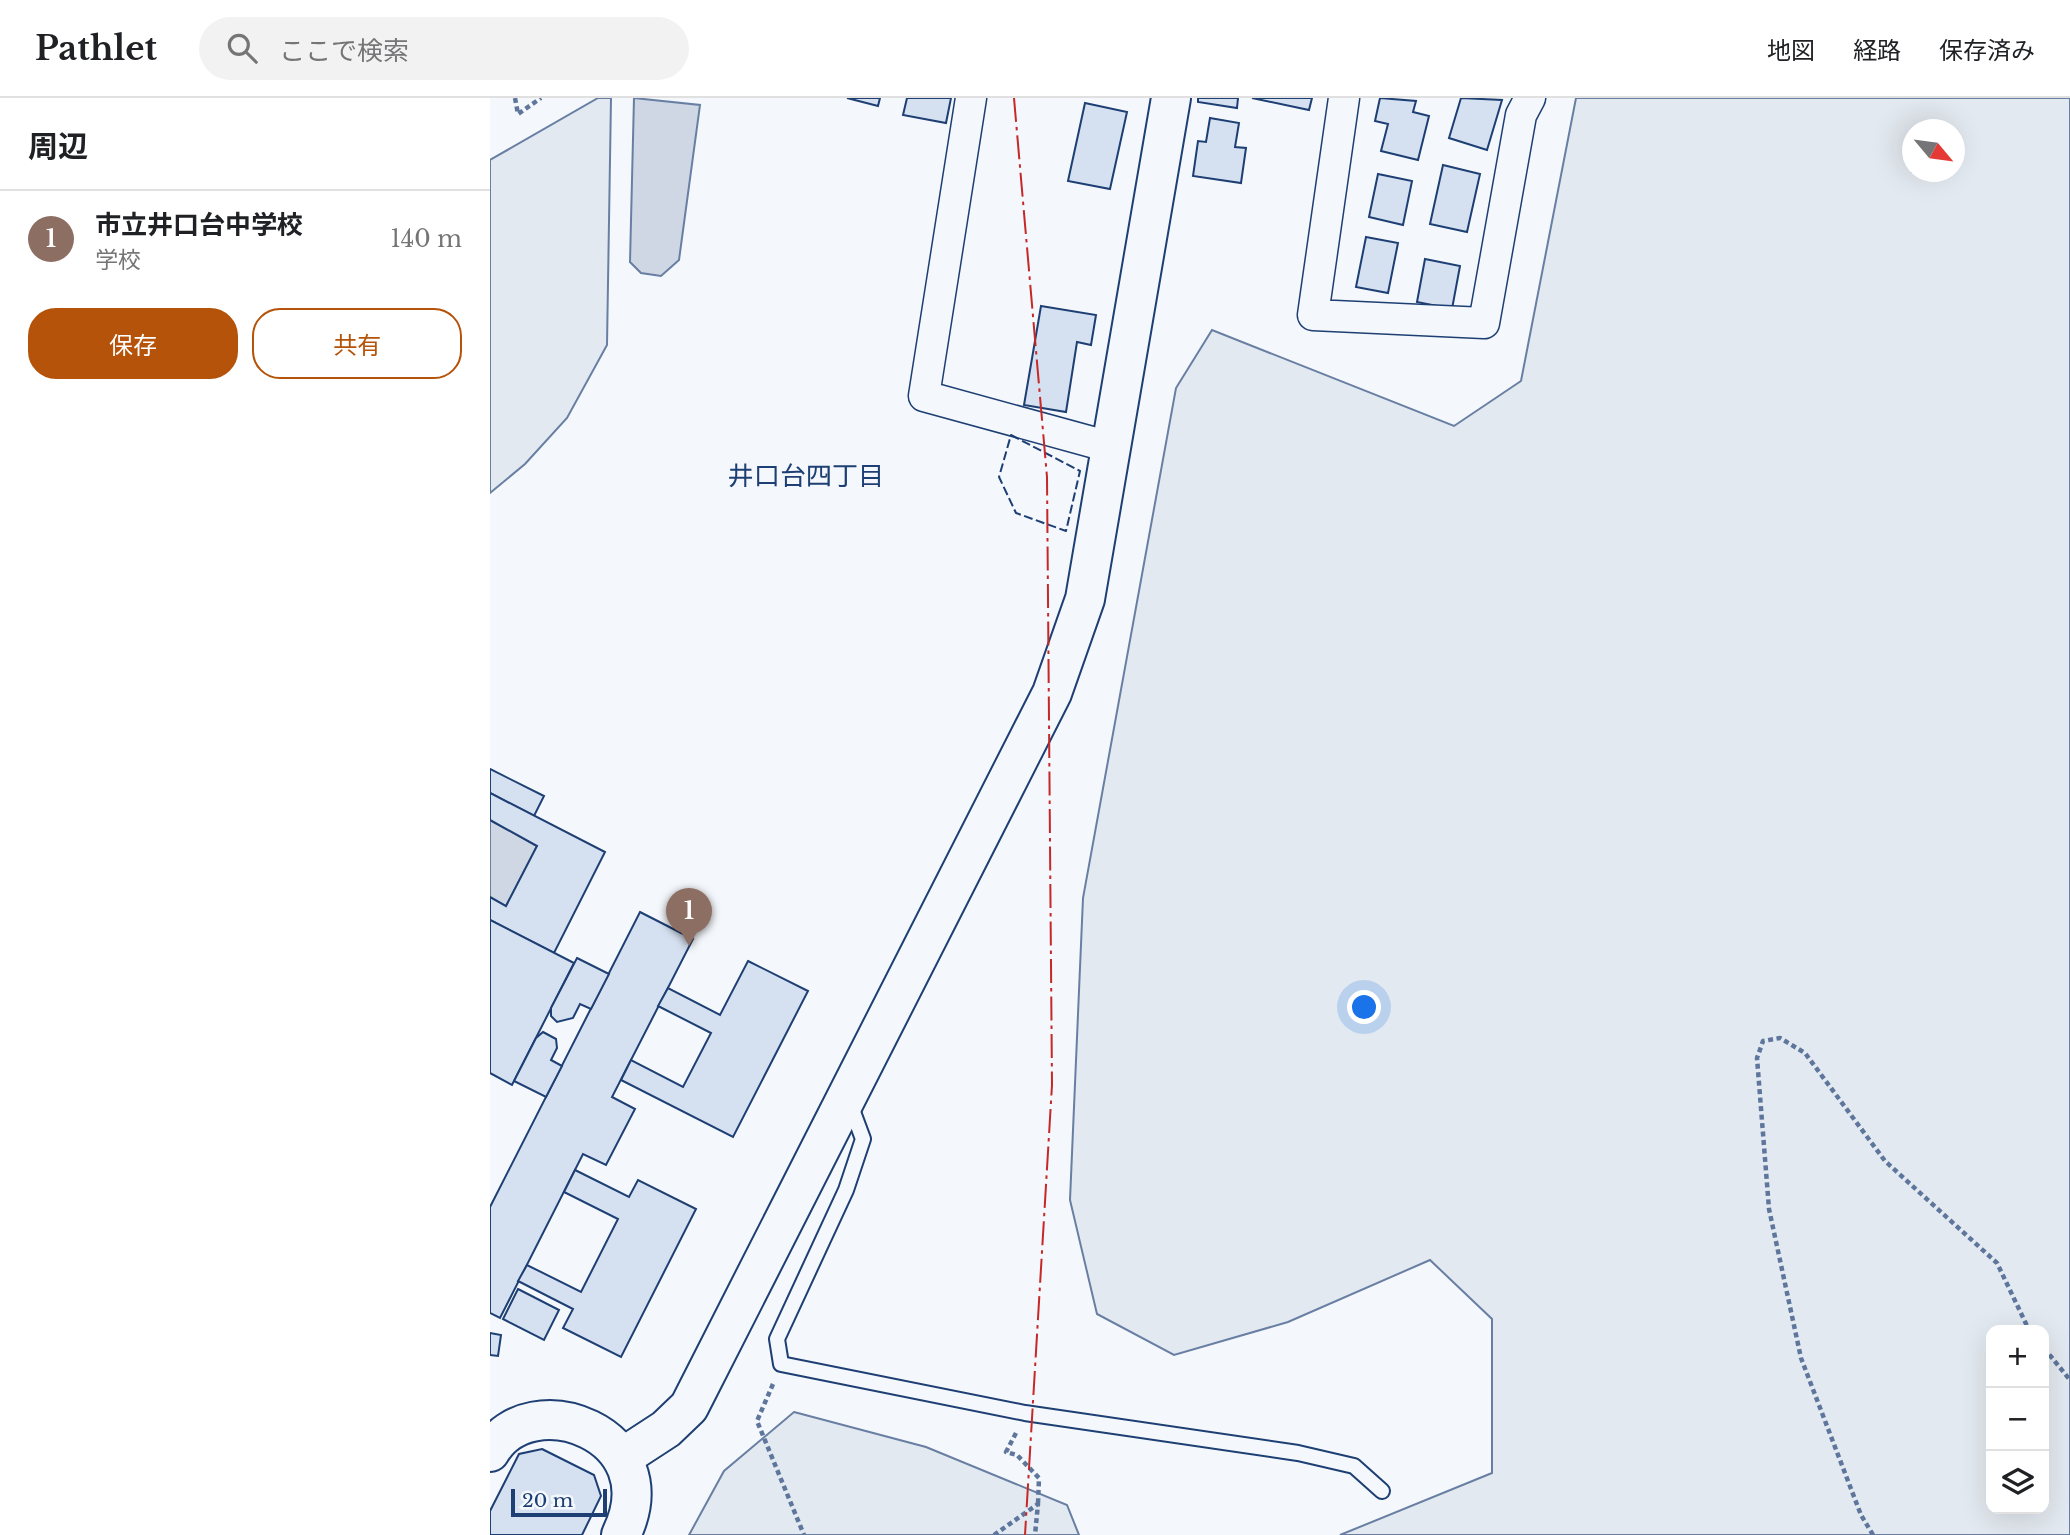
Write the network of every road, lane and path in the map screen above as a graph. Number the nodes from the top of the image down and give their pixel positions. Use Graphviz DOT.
graph roads {
  1 [pos="516,98"];
  2 [pos="541,98"];
  3 [pos="971,98"];
  4 [pos="1171,98"];
  5 [pos="1344,98"];
  6 [pos="1530,98"];
  7 [pos="1110,447"];
  8 [pos="848,1098"];
  9 [pos="2027,1325"];
  10 [pos="2049,1354"];
  11 [pos="780,1364"];
  12 [pos="2070,1380"];
  13 [pos="1025,1413"];
  14 [pos="490,1452"];
  15 [pos="623,1457"];
  16 [pos="1381,1491"];
  17 [pos="1038,1504"];
  18 [pos="621,1535"];
  19 [pos="804,1535"];
  20 [pos="994,1535"];
  21 [pos="1035,1535"];
  22 [pos="1873,1535"];
  1 -- 2 [label="path"];
  3 -- 7 [label="street"];
  4 -- 7 [label="street"];
  5 -- 6 [label="street"];
  7 -- 8 [label="street"];
  8 -- 11 [label="lane"];
  8 -- 15 [label="street"];
  9 -- 22 [label="path"];
  10 -- 12 [label="path"];
  11 -- 13 [label="lane"];
  11 -- 19 [label="path"];
  13 -- 16 [label="lane"];
  13 -- 17 [label="path"];
  14 -- 15 [label="street"];
  15 -- 18 [label="street"];
  17 -- 20 [label="path"];
  17 -- 21 [label="path"];
}
